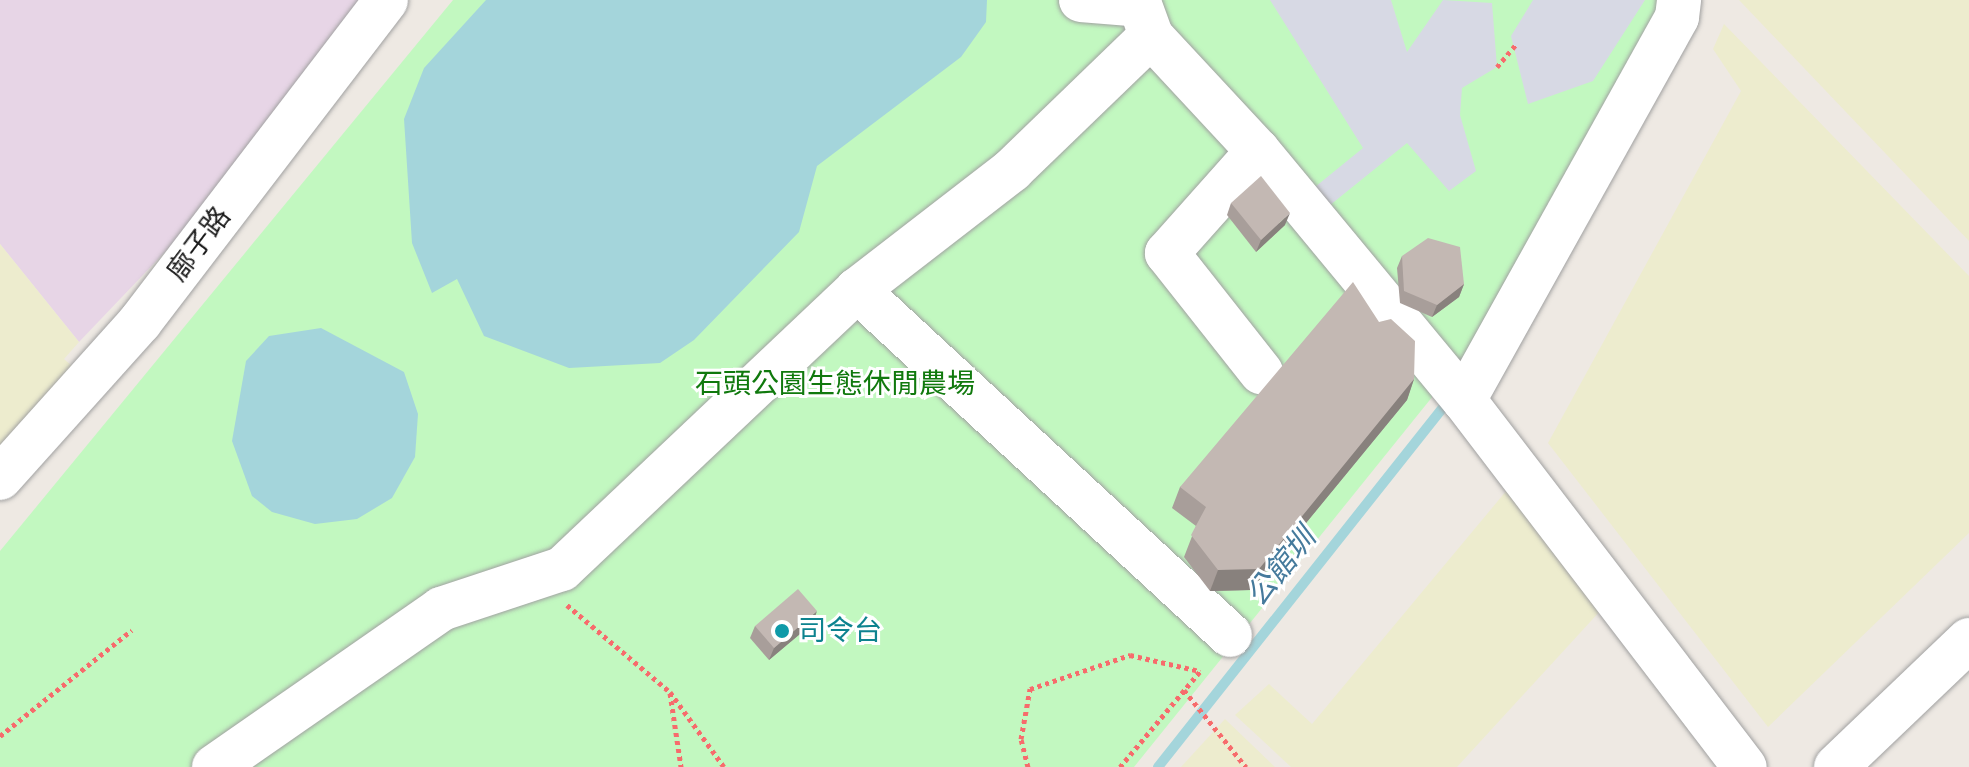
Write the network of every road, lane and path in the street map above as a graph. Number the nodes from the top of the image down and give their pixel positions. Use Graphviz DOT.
graph roads {
  1 [pos="386,0"];
  2 [pos="1081,0"];
  3 [pos="1679,0"];
  4 [pos="1143,10"];
  5 [pos="1517,43"];
  6 [pos="1497,67"];
  7 [pos="1258,151"];
  8 [pos="857,290"];
  9 [pos="1261,372"];
  10 [pos="1464,400"];
  11 [pos="0,478"];
  12 [pos="538,577"];
  13 [pos="132,630"];
  14 [pos="1230,635"];
  15 [pos="1969,640"];
  16 [pos="1200,671"];
  17 [pos="1184,690"];
  18 [pos="670,692"];
  19 [pos="0,736"];
  20 [pos="214,767"];
  21 [pos="681,767"];
  22 [pos="724,767"];
  23 [pos="1028,767"];
  24 [pos="1120,767"];
  25 [pos="1246,767"];
  26 [pos="1745,767"];
  27 [pos="1836,767"];
  1 -- 11 [label="street, 廍子路"];
  2 -- 4 [label="street"];
  3 -- 10 [label="street"];
  4 -- 7 [label="street"];
  4 -- 8 [label="street"];
  5 -- 6 [label="path"];
  7 -- 9 [label="street"];
  7 -- 10 [label="street"];
  8 -- 12 [label="street"];
  8 -- 14 [label="street"];
  10 -- 26 [label="street"];
  12 -- 18 [label="path"];
  12 -- 20 [label="street"];
  13 -- 19 [label="path"];
  14 -- 16 [label="path"];
  15 -- 27 [label="street"];
  16 -- 17 [label="path"];
  16 -- 23 [label="path"];
  17 -- 24 [label="path"];
  17 -- 25 [label="path"];
  18 -- 21 [label="path"];
  18 -- 22 [label="path"];
}
